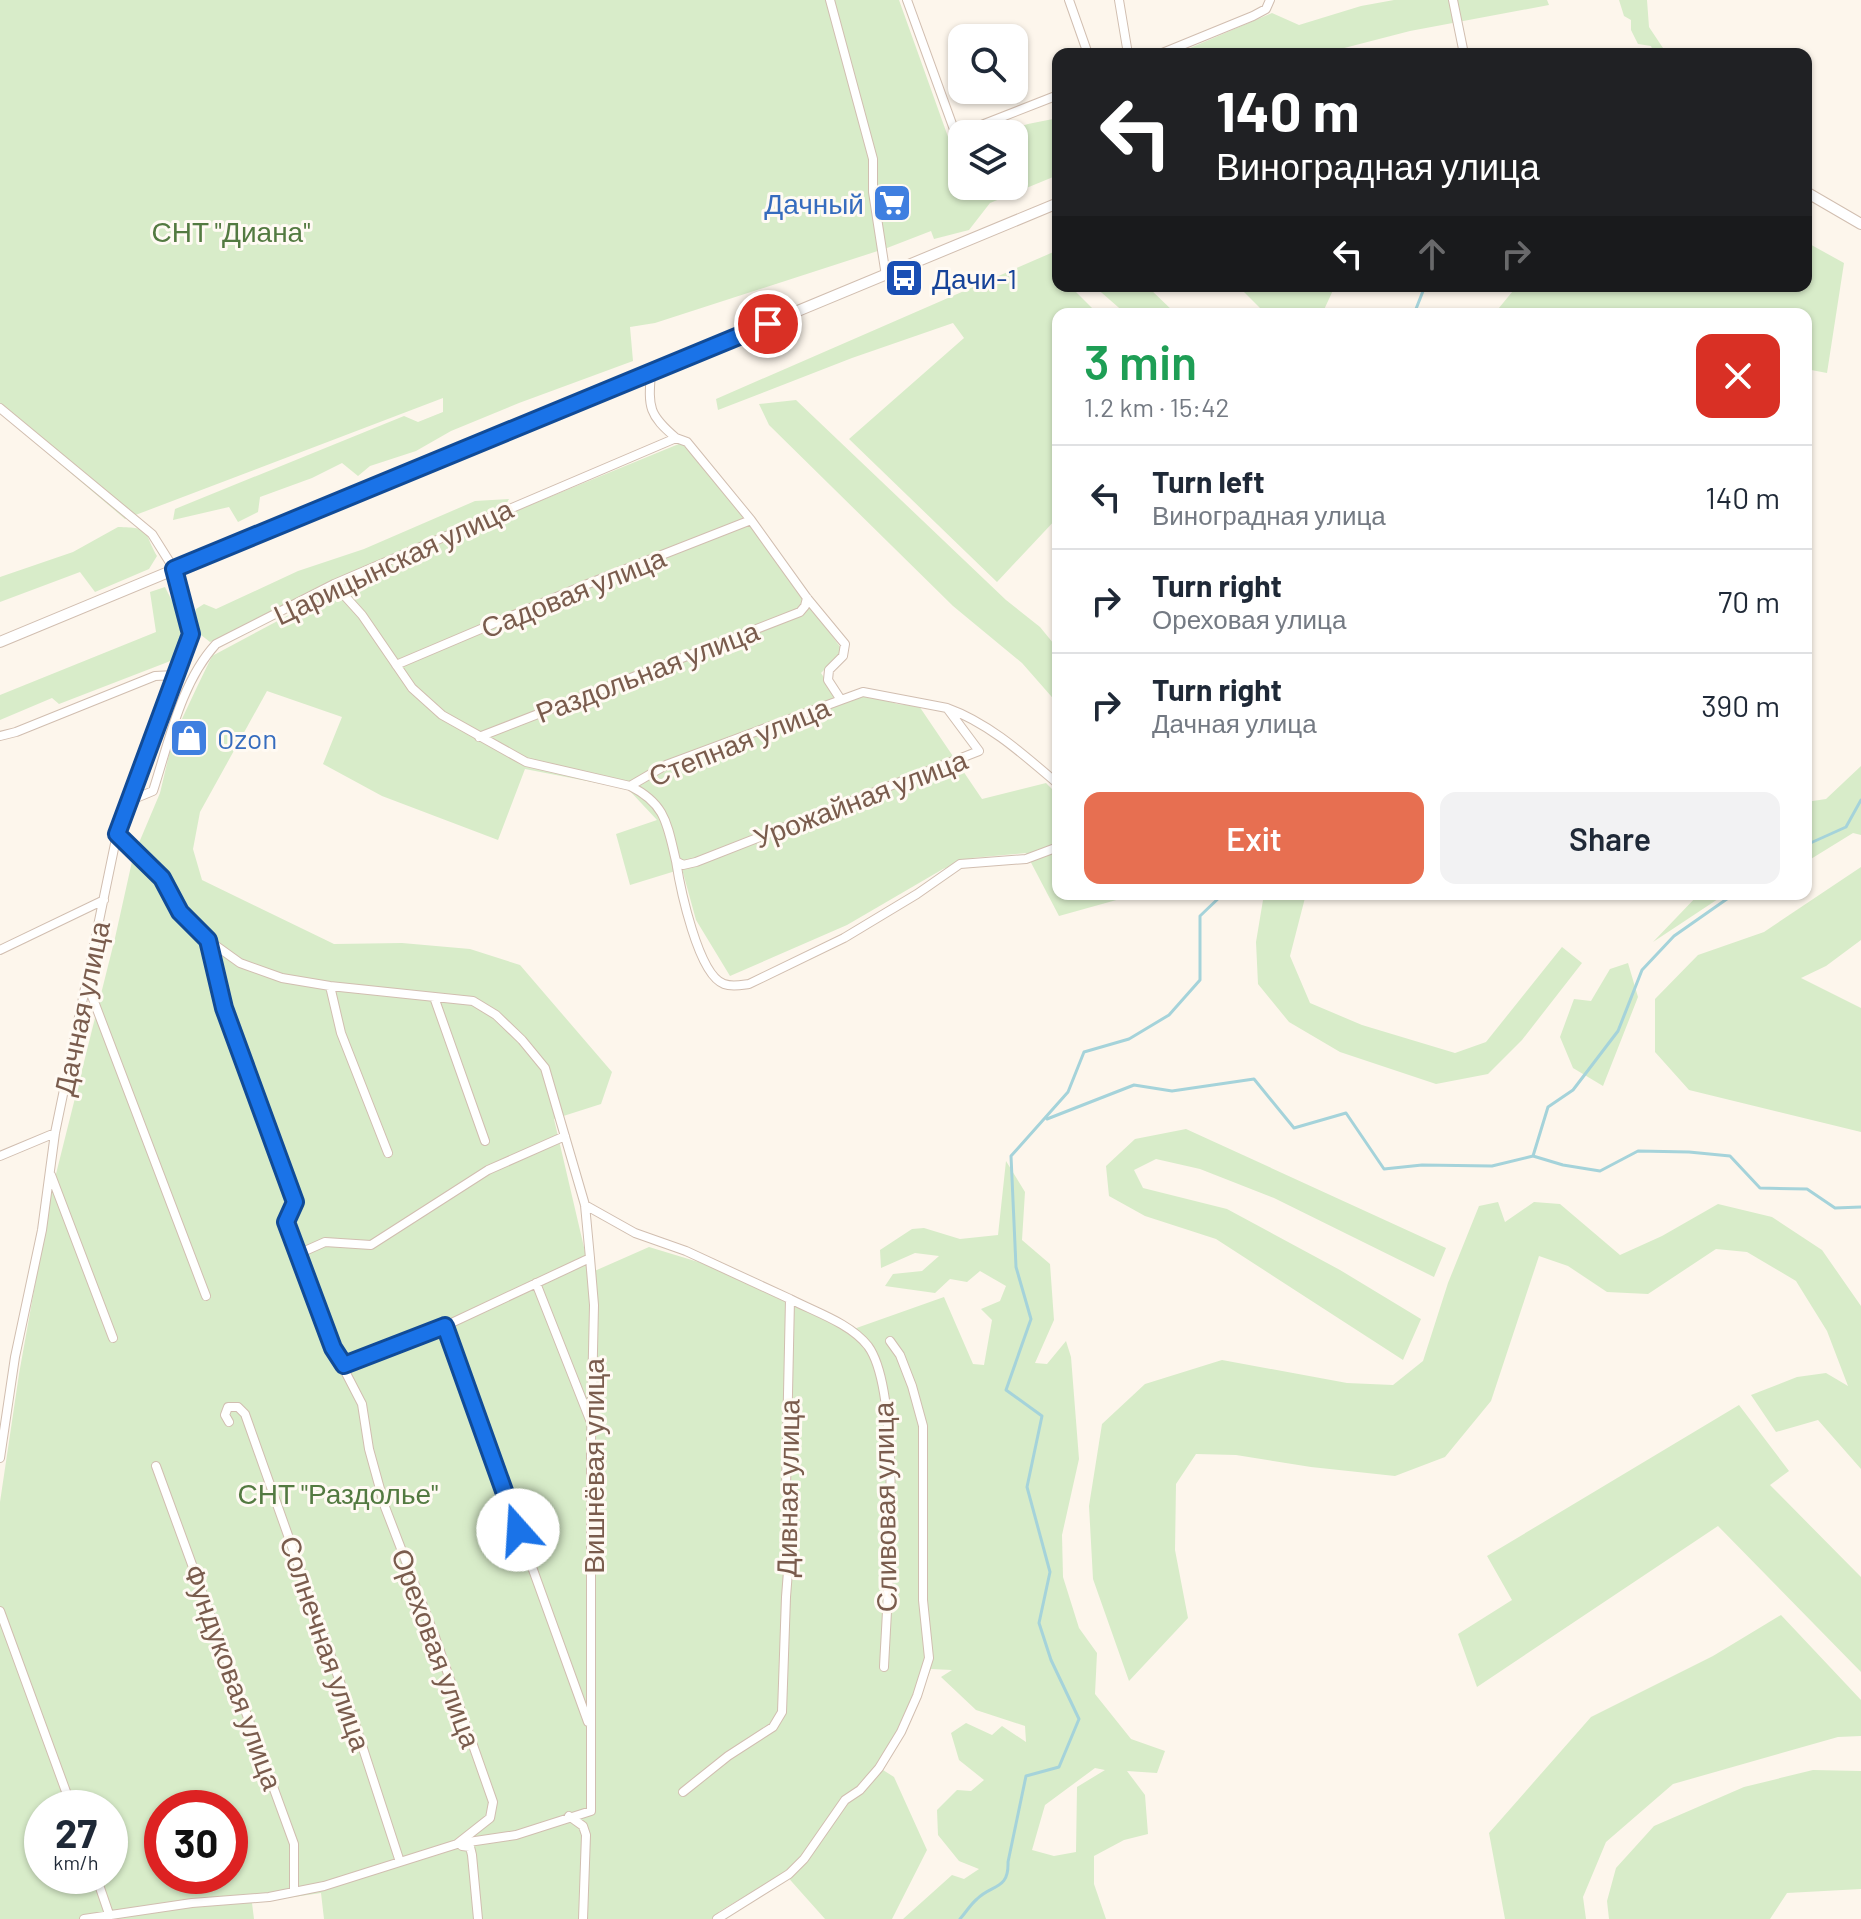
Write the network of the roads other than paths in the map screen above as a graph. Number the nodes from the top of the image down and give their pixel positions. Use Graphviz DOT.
graph roads {
  1 [pos="830,0"];
  2 [pos="907,0"];
  3 [pos="1069,0"];
  4 [pos="1119,0"];
  5 [pos="1453,0"];
  6 [pos="1268,4"];
  7 [pos="1086,48"];
  8 [pos="1127,48"];
  9 [pos="1175,48"];
  10 [pos="1463,48"];
  11 [pos="1052,97"];
  12 [pos="1812,195"];
  13 [pos="1052,206"];
  14 [pos="1861,224"];
  15 [pos="886,276"];
  16 [pos="651,373"];
  17 [pos="0,408"];
  18 [pos="676,438"];
  19 [pos="751,520"];
  20 [pos="174,569"];
  21 [pos="334,584"];
  22 [pos="807,598"];
  23 [pos="0,642"];
  24 [pos="396,665"];
  25 [pos="175,675"];
  26 [pos="841,700"];
  27 [pos="947,708"];
  28 [pos="0,736"];
  29 [pos="479,737"];
  30 [pos="1052,779"];
  31 [pos="630,786"];
  32 [pos="129,801"];
  33 [pos="117,834"];
  34 [pos="1052,849"];
  35 [pos="676,861"];
  36 [pos="104,900"];
  37 [pos="208,940"];
  38 [pos="0,950"];
  39 [pos="87,982"];
  40 [pos="330,986"];
  41 [pos="434,997"];
  42 [pos="55,1133"];
  43 [pos="565,1136"];
  44 [pos="485,1141"];
  45 [pos="388,1153"];
  46 [pos="0,1156"];
  47 [pos="50,1173"];
  48 [pos="585,1205"];
  49 [pos="298,1254"];
  50 [pos="590,1258"];
  51 [pos="536,1283"];
  52 [pos="206,1296"];
  53 [pos="790,1299"];
  54 [pos="445,1326"];
  55 [pos="113,1338"];
  56 [pos="890,1341"];
  57 [pos="344,1365"];
  58 [pos="229,1422"];
  59 [pos="591,1425"];
  60 [pos="0,1458"];
  61 [pos="156,1466"];
  62 [pos="0,1611"];
  63 [pos="884,1667"];
  64 [pos="590,1727"];
  65 [pos="65,1790"];
  66 [pos="683,1792"];
  67 [pos="569,1816"];
  68 [pos="457,1844"];
  69 [pos="400,1862"];
  70 [pos="294,1892"];
  71 [pos="102,1894"];
  72 [pos="109,1914"];
  73 [pos="84,1919"];
  74 [pos="478,1919"];
  75 [pos="583,1919"];
  76 [pos="717,1919"];
  1 -- 15 [label="street"];
  2 -- 11 [label="street"];
  3 -- 7 [label="street"];
  4 -- 8 [label="street"];
  5 -- 10 [label="street"];
  6 -- 9 [label="street"];
  12 -- 14 [label="street"];
  13 -- 15 [label="street"];
  15 -- 16 [label="street"];
  16 -- 18 [label="street"];
  16 -- 20 [label="street"];
  17 -- 20 [label="street, Дачная улица"];
  18 -- 19 [label="street, Степная улица"];
  18 -- 21 [label="street, Царицынская улица"];
  19 -- 22 [label="street, Степная улица"];
  19 -- 24 [label="street, Садовая улица"];
  20 -- 23 [label="street"];
  20 -- 25 [label="street, Дачная улица"];
  21 -- 24 [label="street, Степная улица"];
  21 -- 32 [label="street, Царицынская улица"];
  22 -- 26 [label="street, Степная улица"];
  22 -- 29 [label="street, Раздольная улица"];
  24 -- 29 [label="street, Степная улица"];
  25 -- 28 [label="street"];
  25 -- 32 [label="street, Дачная улица"];
  26 -- 27 [label="street, Урожайная улица"];
  26 -- 31 [label="street, Степная улица"];
  27 -- 30 [label="street"];
  27 -- 35 [label="street, Урожайная улица"];
  29 -- 31 [label="street, Степная улица"];
  31 -- 35 [label="street"];
  32 -- 33 [label="street, Дачная улица"];
  33 -- 36 [label="street, Дачная улица"];
  33 -- 37 [label="street"];
  34 -- 35 [label="street"];
  36 -- 38 [label="street"];
  36 -- 39 [label="street, Дачная улица"];
  37 -- 40 [label="street, Вишнёвая улица"];
  37 -- 49 [label="street, Ореховая улица"];
  39 -- 42 [label="street, Дачная улица"];
  39 -- 52 [label="street"];
  40 -- 41 [label="street, Вишнёвая улица"];
  40 -- 45 [label="street"];
  41 -- 43 [label="street, Вишнёвая улица"];
  41 -- 44 [label="street"];
  42 -- 46 [label="street"];
  42 -- 47 [label="street, Дачная улица"];
  43 -- 48 [label="street, Вишнёвая улица"];
  43 -- 49 [label="street"];
  47 -- 55 [label="street"];
  47 -- 60 [label="street, Дачная улица"];
  48 -- 50 [label="street, Вишнёвая улица"];
  48 -- 53 [label="street"];
  49 -- 57 [label="street, Ореховая улица"];
  50 -- 51 [label="street"];
  50 -- 59 [label="street, Вишнёвая улица"];
  51 -- 54 [label="street"];
  51 -- 59 [label="street"];
  53 -- 63 [label="street, Сливовая улица"];
  53 -- 66 [label="street, Дивная улица"];
  54 -- 57 [label="street"];
  54 -- 64 [label="street"];
  56 -- 76 [label="street"];
  57 -- 68 [label="street, Ореховая улица"];
  58 -- 69 [label="street, Солнечная улица"];
  59 -- 64 [label="street, Вишнёвая улица"];
  61 -- 70 [label="street, Фундуковая улица"];
  62 -- 65 [label="street"];
  64 -- 67 [label="street, Вишнёвая улица"];
  67 -- 68 [label="street, Вишнёвая улица"];
  67 -- 75 [label="street"];
  68 -- 69 [label="street, Ореховая улица"];
  68 -- 74 [label="street"];
  69 -- 70 [label="street, Ореховая улица"];
  70 -- 72 [label="street, Ореховая улица"];
  71 -- 72 [label="street"];
  72 -- 73 [label="street, Ореховая улица"];
}
